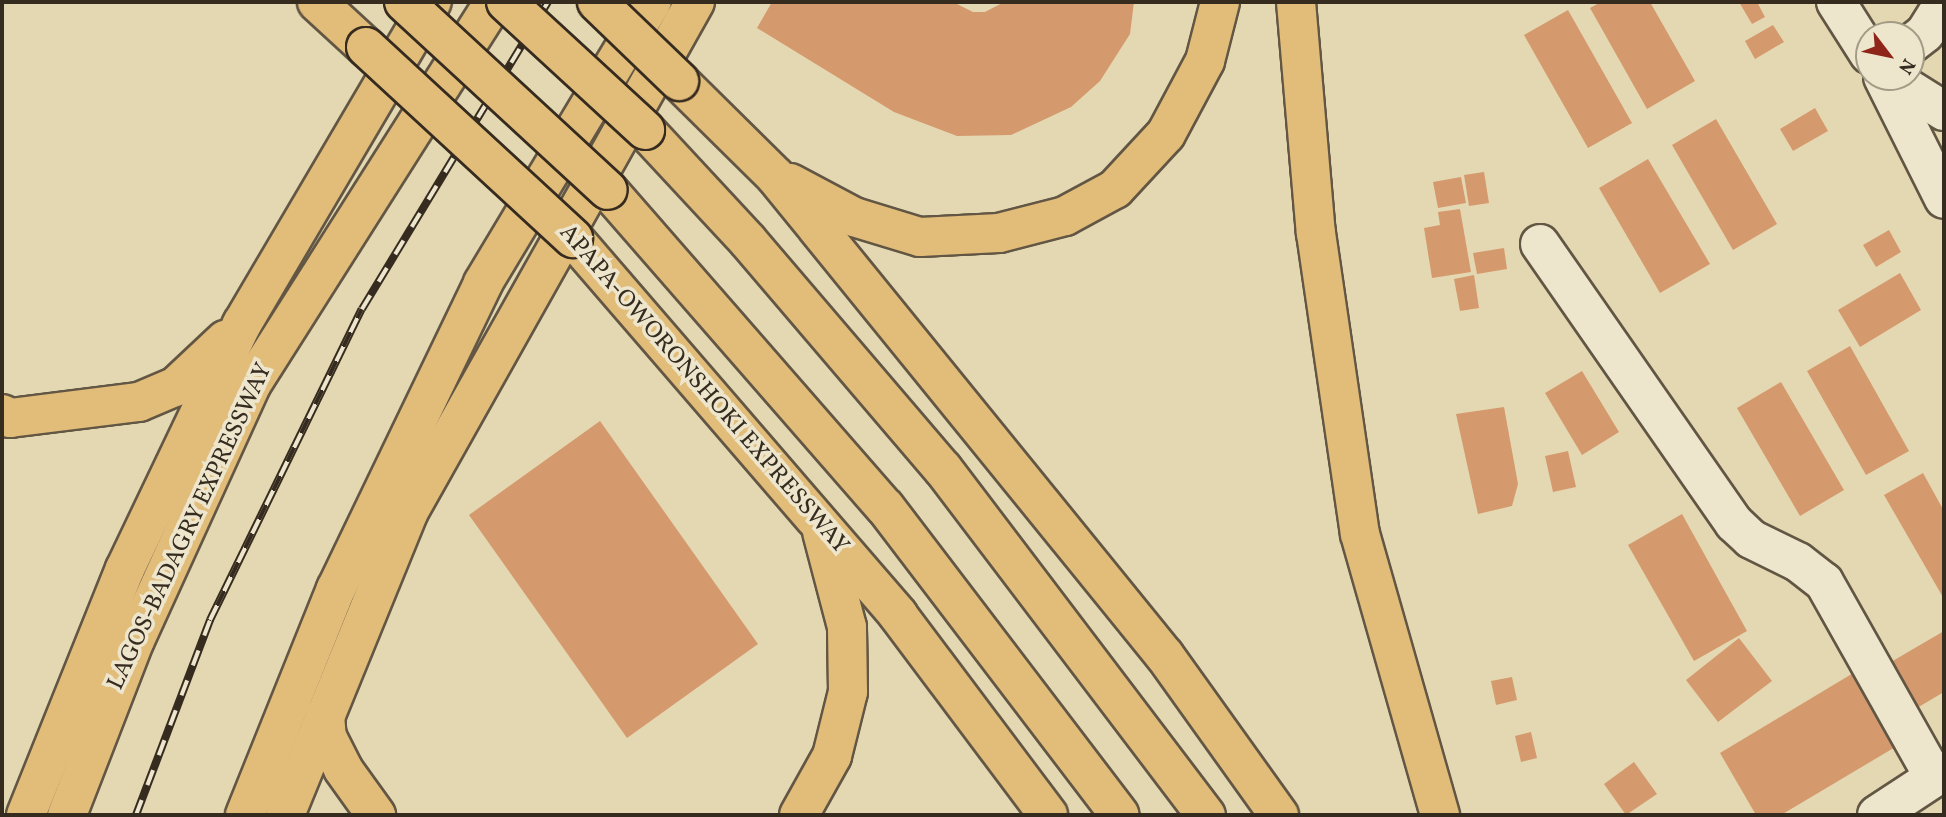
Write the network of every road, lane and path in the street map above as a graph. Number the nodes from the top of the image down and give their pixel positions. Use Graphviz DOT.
graph roads {
  1 [pos="317,2"];
  2 [pos="404,2"];
  3 [pos="432,2"];
  4 [pos="494,2"];
  5 [pos="506,2"];
  6 [pos="597,2"];
  7 [pos="652,2"];
  8 [pos="695,2"];
  9 [pos="1220,2"];
  10 [pos="1296,2"];
  11 [pos="1836,2"];
  12 [pos="1944,2"];
  13 [pos="1855,32"];
  14 [pos="1925,33"];
  15 [pos="1889,91"];
  16 [pos="1912,91"];
  17 [pos="1944,111"];
  18 [pos="775,176"];
  19 [pos="1944,199"];
  20 [pos="1540,244"];
  21 [pos="242,324"];
  22 [pos="2,414"];
  23 [pos="820,523"];
  24 [pos="325,716"];
  25 [pos="1939,774"];
  26 [pos="26,815"];
  27 [pos="66,815"];
  28 [pos="245,815"];
  29 [pos="285,815"];
  30 [pos="376,815"];
  31 [pos="799,815"];
  32 [pos="1048,815"];
  33 [pos="1120,815"];
  34 [pos="1206,815"];
  35 [pos="1279,815"];
  36 [pos="1440,815"];
  37 [pos="1877,815"];
  1 -- 23 [label="main road, APAPA-OWORONSHOKI EXPRESSWAY, bridge"];
  2 -- 33 [label="main road, bridge"];
  3 -- 21 [label="main road, LAGOS-BADAGRY EXPRESSWAY"];
  4 -- 27 [label="main road, LAGOS-BADAGRY EXPRESSWAY"];
  5 -- 34 [label="main road, bridge"];
  6 -- 18 [label="main road, bridge"];
  7 -- 28 [label="main road"];
  8 -- 24 [label="main road"];
  9 -- 18 [label="main road"];
  10 -- 36 [label="main road"];
  11 -- 13 [label="street"];
  12 -- 14 [label="street"];
  15 -- 19 [label="street"];
  16 -- 17 [label="street"];
  18 -- 35 [label="main road"];
  20 -- 25 [label="street"];
  21 -- 22 [label="main road"];
  21 -- 26 [label="main road, LAGOS-BADAGRY EXPRESSWAY"];
  23 -- 31 [label="main road"];
  23 -- 32 [label="main road, APAPA-OWORONSHOKI EXPRESSWAY"];
  24 -- 29 [label="main road"];
  24 -- 30 [label="main road"];
  25 -- 37 [label="street"];
}
